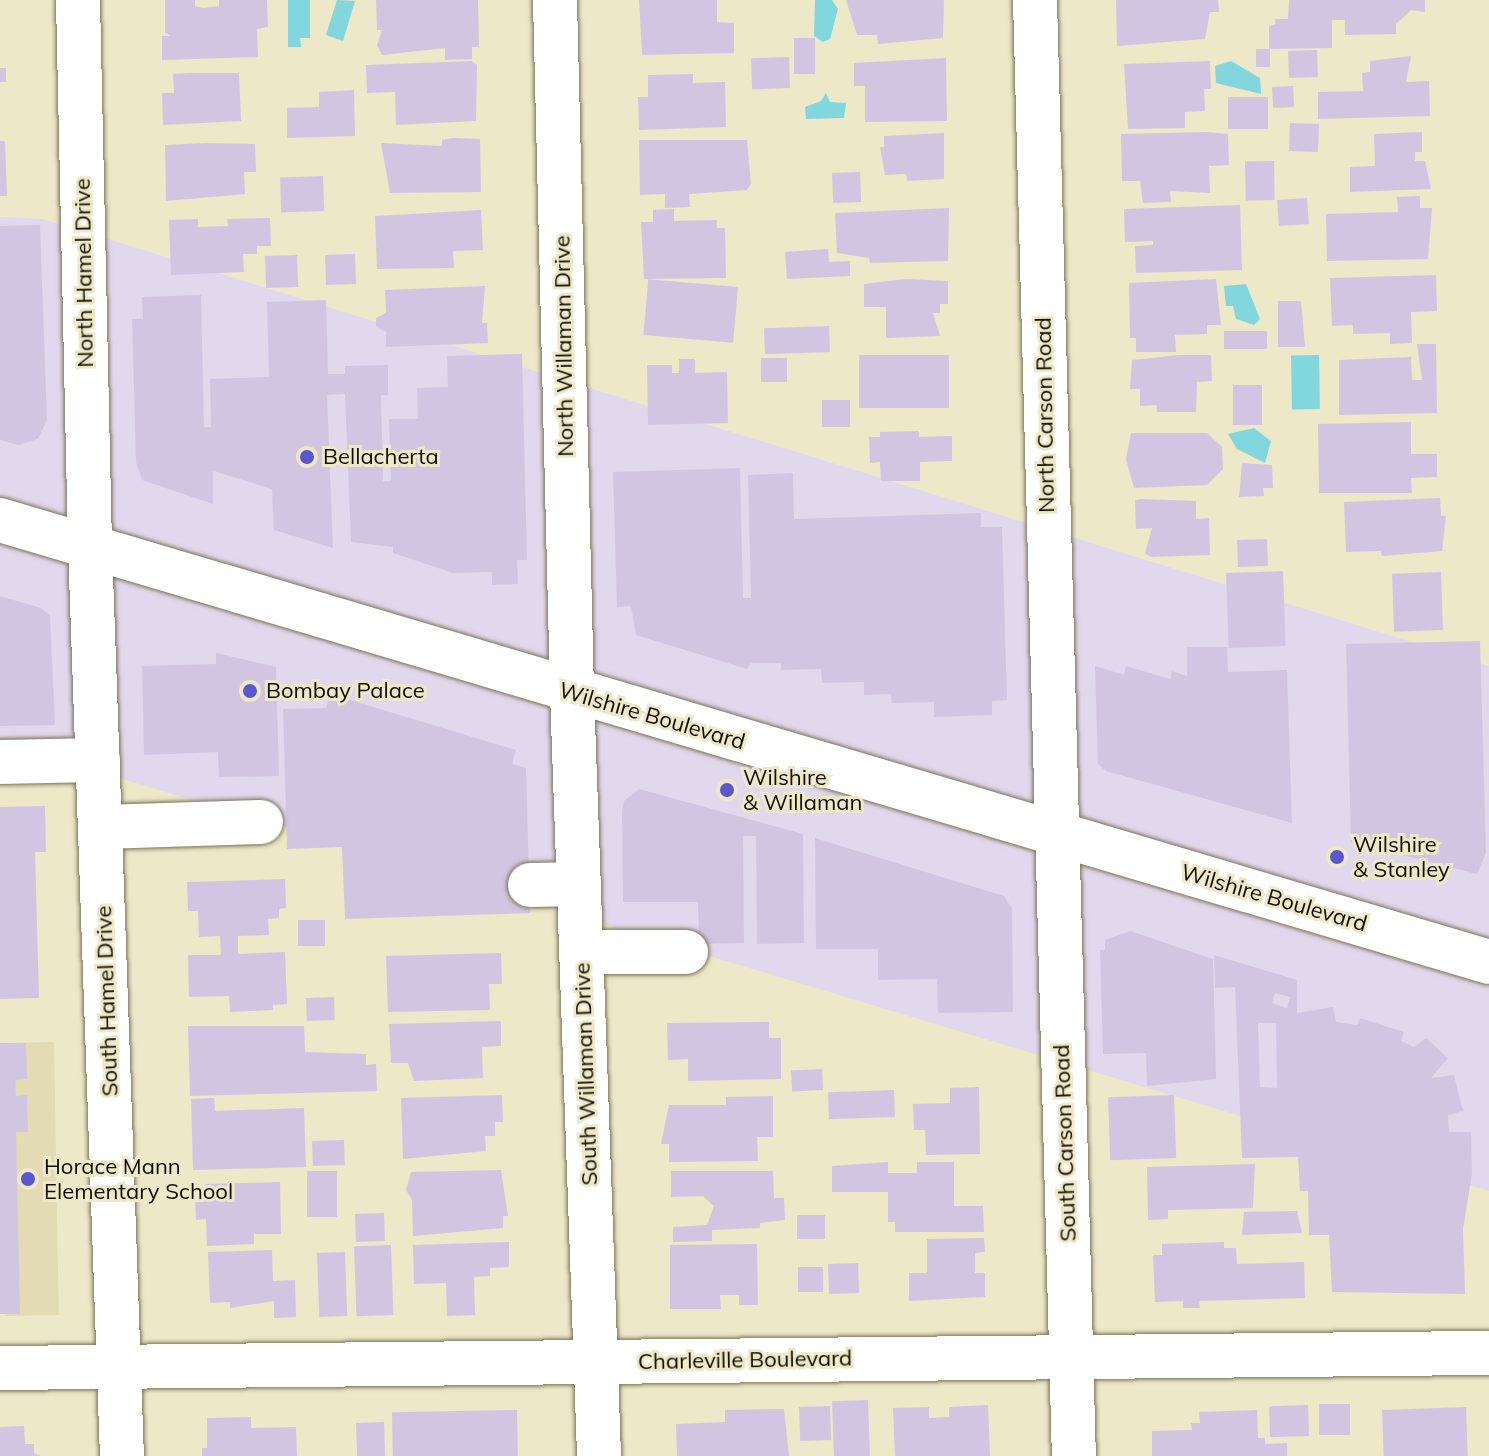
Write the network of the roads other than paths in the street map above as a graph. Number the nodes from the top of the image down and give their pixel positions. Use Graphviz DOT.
graph roads {
  1 [pos="78,0"];
  2 [pos="555,0"];
  3 [pos="1035,0"];
  4 [pos="0,520"];
  5 [pos="90,546"];
  6 [pos="572,693"];
  7 [pos="98,760"];
  8 [pos="0,762"];
  9 [pos="261,822"];
  10 [pos="100,827"];
  11 [pos="1056,831"];
  12 [pos="579,884"];
  13 [pos="530,885"];
  14 [pos="581,952"];
  15 [pos="686,952"];
  16 [pos="1489,962"];
  17 [pos="1489,1353"];
  18 [pos="1072,1357"];
  19 [pos="596,1362"];
  20 [pos="120,1367"];
  21 [pos="0,1368"];
  22 [pos="122,1456"];
  23 [pos="599,1456"];
  24 [pos="1074,1456"];
  1 -- 5 [label="street, North Hamel Drive"];
  2 -- 6 [label="street, North Willaman Drive"];
  3 -- 11 [label="street, North Carson Road"];
  4 -- 5 [label="street, Wilshire Boulevard"];
  5 -- 6 [label="street, Wilshire Boulevard"];
  5 -- 7 [label="street, South Hamel Drive"];
  6 -- 11 [label="street, Wilshire Boulevard"];
  6 -- 12 [label="street, South Willaman Drive"];
  7 -- 8 [label="street"];
  7 -- 10 [label="street, South Hamel Drive"];
  9 -- 10 [label="street"];
  10 -- 20 [label="street, South Hamel Drive"];
  11 -- 16 [label="street, Wilshire Boulevard"];
  11 -- 18 [label="street, South Carson Road"];
  12 -- 13 [label="street"];
  12 -- 14 [label="street, South Willaman Drive"];
  14 -- 15 [label="street"];
  14 -- 19 [label="street, South Willaman Drive"];
  17 -- 18 [label="street, Charleville Boulevard"];
  18 -- 19 [label="street, Charleville Boulevard"];
  18 -- 24 [label="street, South Carson Road"];
  19 -- 20 [label="street, Charleville Boulevard"];
  19 -- 23 [label="street, South Willaman Drive"];
  20 -- 21 [label="street, Charleville Boulevard"];
  20 -- 22 [label="street, South Hamel Drive"];
}
